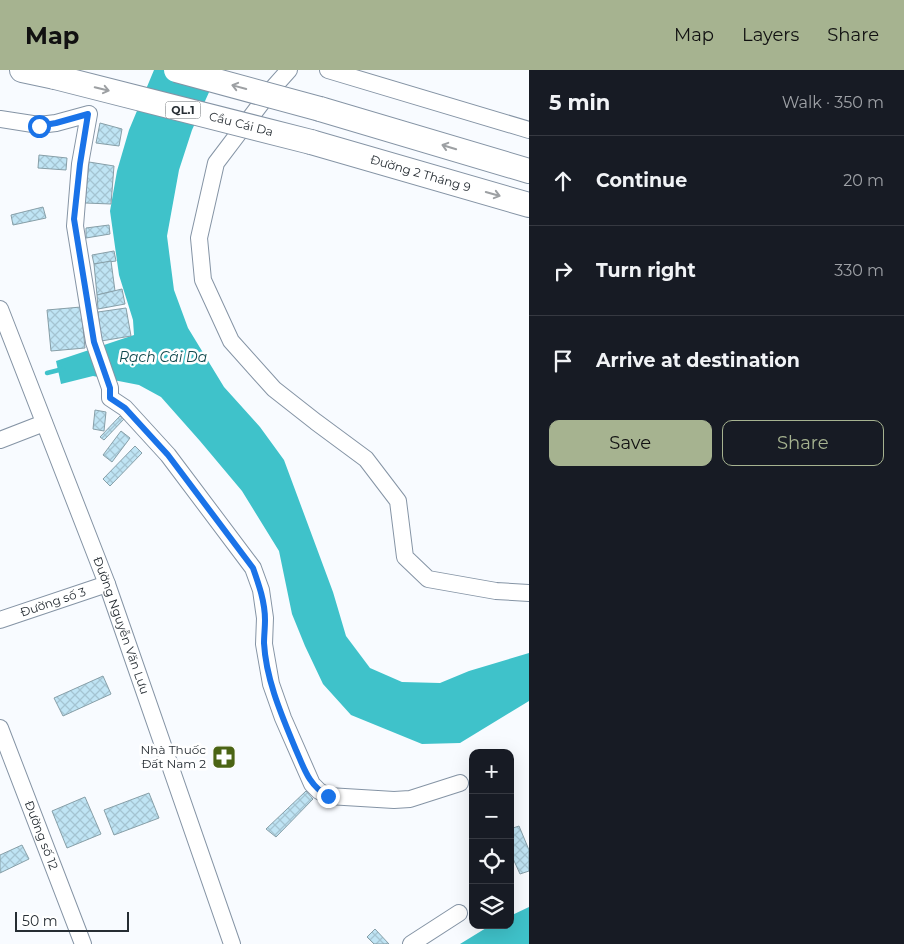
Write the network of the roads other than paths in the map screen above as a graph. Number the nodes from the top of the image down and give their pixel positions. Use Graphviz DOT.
graph roads {
  1 [pos="22,70"];
  2 [pos="176,70"];
  3 [pos="289,70"];
  4 [pos="332,71"];
  5 [pos="0,119"];
  6 [pos="529,130"];
  7 [pos="311,142"];
  8 [pos="529,171"];
  9 [pos="529,205"];
  10 [pos="0,309"];
  11 [pos="44,423"];
  12 [pos="0,440"];
  13 [pos="107,584"];
  14 [pos="529,593"];
  15 [pos="0,620"];
  16 [pos="0,728"];
  17 [pos="460,783"];
  18 [pos="459,913"];
  19 [pos="83,944"];
  20 [pos="232,944"];
  21 [pos="411,944"];
  1 -- 7 [label="highway, Cầu Cái Da / QL.1, one-way, bridge"];
  8 -- 2 [label="highway, one-way, bridge"];
  3 -- 14 [label="street"];
  4 -- 6 [label="street"];
  5 -- 17 [label="street"];
  7 -- 9 [label="highway, Đường 2 Tháng 9 / QL.1, one-way"];
  10 -- 11 [label="street, Đường Nguyễn Văn Lưu"];
  11 -- 12 [label="street"];
  11 -- 13 [label="street, Đường Nguyễn Văn Lưu"];
  13 -- 15 [label="street, Đường số 3"];
  13 -- 20 [label="street, Đường Nguyễn Văn Lưu"];
  16 -- 19 [label="street, Đường số 12"];
  18 -- 21 [label="street"];
}
